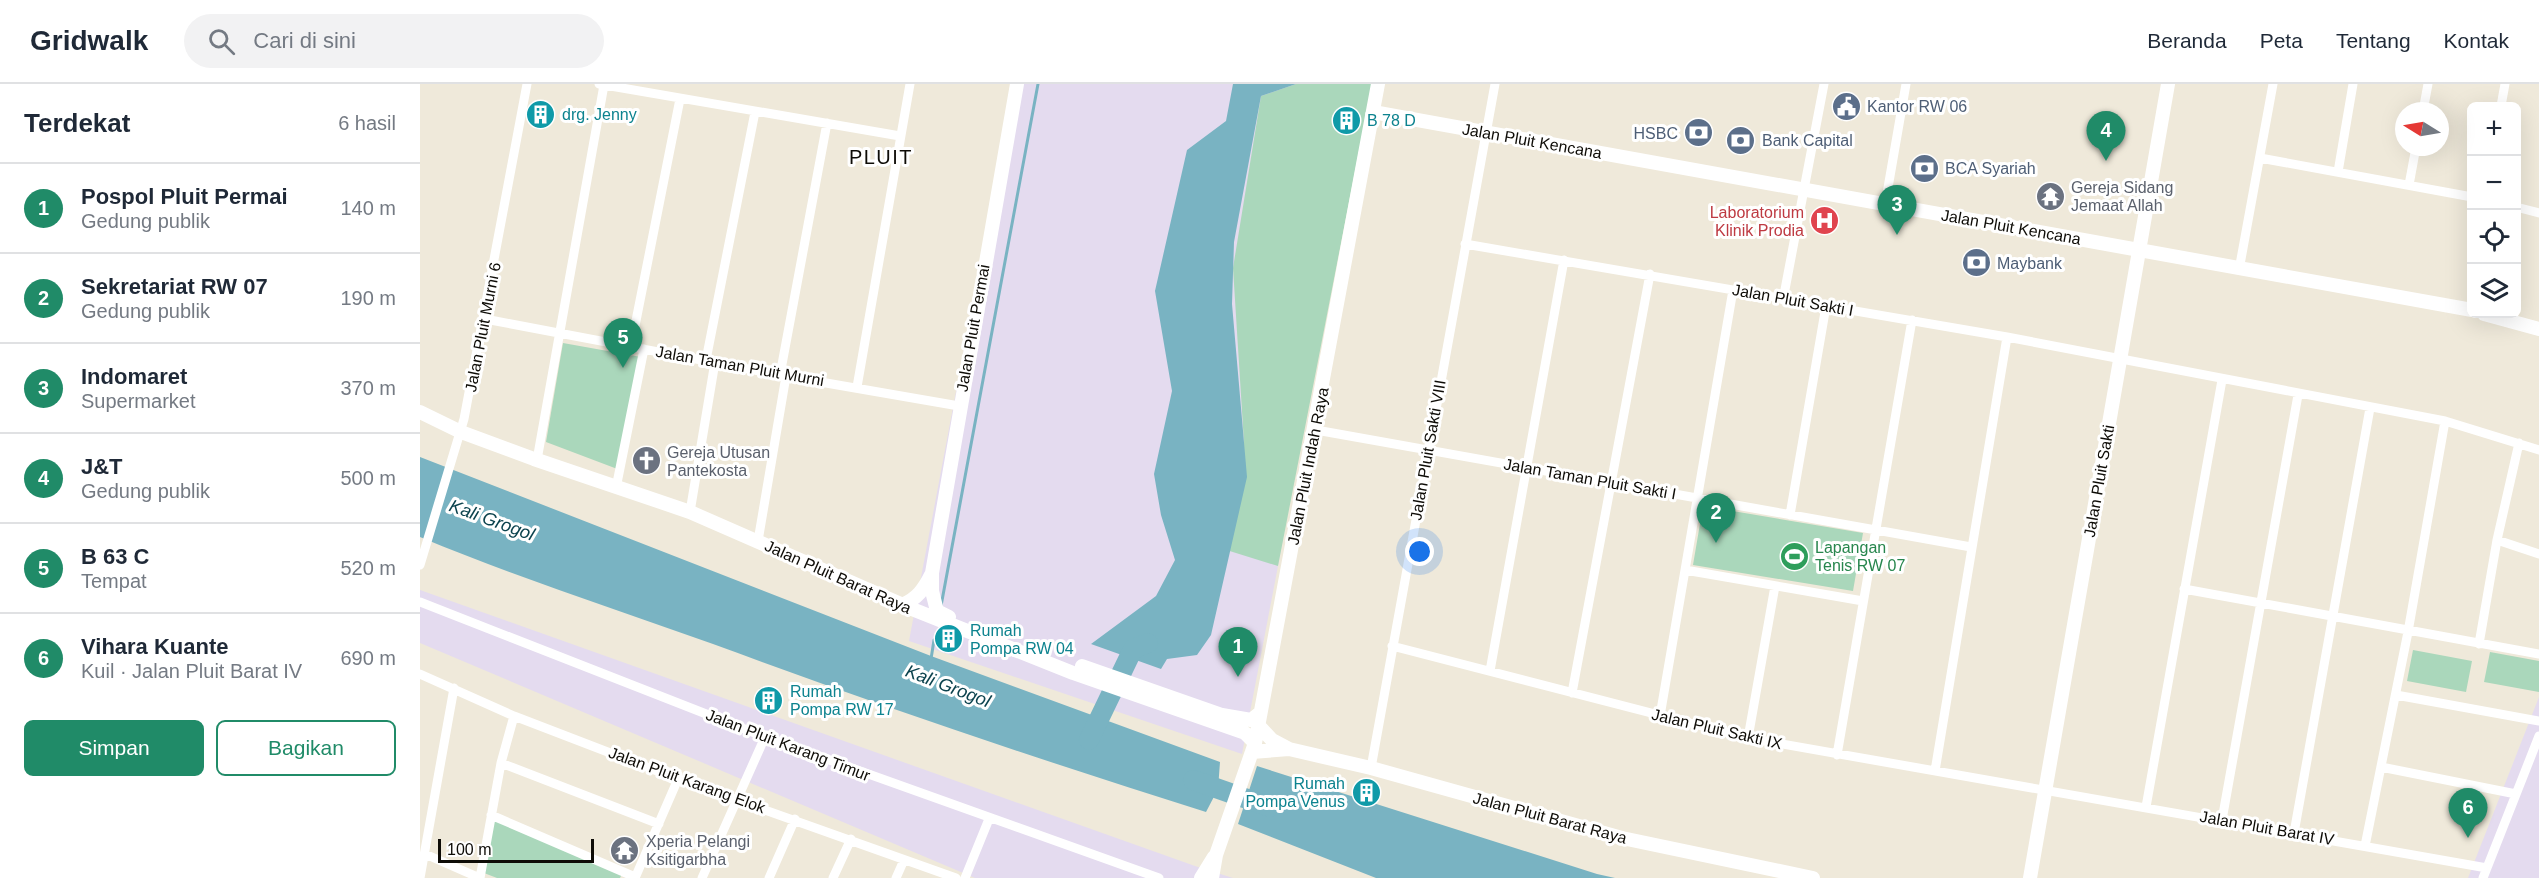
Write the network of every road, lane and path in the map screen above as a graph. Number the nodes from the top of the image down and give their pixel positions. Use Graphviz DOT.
graph roads {
  1 [pos="527,84"];
  2 [pos="910,84"];
  3 [pos="1017,84"];
  4 [pos="1378,84"];
  5 [pos="1495,84"];
  6 [pos="1824,84"];
  7 [pos="1906,84"];
  8 [pos="2168,84"];
  9 [pos="2273,84"];
  10 [pos="2354,84"];
  11 [pos="2428,84"];
  12 [pos="2505,84"];
  13 [pos="602,85"];
  14 [pos="680,99"];
  15 [pos="2425,102"];
  16 [pos="2502,102"];
  17 [pos="755,112"];
  18 [pos="1372,112"];
  19 [pos="826,123"];
  20 [pos="1486,133"];
  21 [pos="900,136"];
  22 [pos="2414,156"];
  23 [pos="2260,158"];
  24 [pos="2338,172"];
  25 [pos="2409,185"];
  26 [pos="1803,190"];
  27 [pos="2467,196"];
  28 [pos="1885,205"];
  29 [pos="2521,208"];
  30 [pos="2539,213"];
  31 [pos="1465,244"];
  32 [pos="2140,250"];
  33 [pos="1563,260"];
  34 [pos="2239,270"];
  35 [pos="1650,274"];
  36 [pos="1733,290"];
  37 [pos="1783,300"];
  38 [pos="1826,306"];
  39 [pos="2467,309"];
  40 [pos="2499,318"];
  41 [pos="485,319"];
  42 [pos="1912,320"];
  43 [pos="2539,329"];
  44 [pos="560,333"];
  45 [pos="2007,337"];
  46 [pos="631,346"];
  47 [pos="644,349"];
  48 [pos="2120,360"];
  49 [pos="711,361"];
  50 [pos="783,376"];
  51 [pos="2222,380"];
  52 [pos="857,387"];
  53 [pos="2298,395"];
  54 [pos="959,406"];
  55 [pos="2370,408"];
  56 [pos="420,412"];
  57 [pos="2445,421"];
  58 [pos="1316,430"];
  59 [pos="461,432"];
  60 [pos="2519,443"];
  61 [pos="1429,450"];
  62 [pos="2539,450"];
  63 [pos="537,460"];
  64 [pos="1525,467"];
  65 [pos="1612,483"];
  66 [pos="616,488"];
  67 [pos="1698,498"];
  68 [pos="690,512"];
  69 [pos="1790,515"];
  70 [pos="1876,530"];
  71 [pos="2497,540"];
  72 [pos="758,541"];
  73 [pos="1971,548"];
  74 [pos="2539,554"];
  75 [pos="421,562"];
  76 [pos="1685,570"];
  77 [pos="932,573"];
  78 [pos="1775,586"];
  79 [pos="2184,589"];
  80 [pos="1863,601"];
  81 [pos="420,602"];
  82 [pos="2260,603"];
  83 [pos="902,605"];
  84 [pos="2333,617"];
  85 [pos="2408,632"];
  86 [pos="2480,644"];
  87 [pos="1392,646"];
  88 [pos="2539,654"];
  89 [pos="1490,671"];
  90 [pos="420,674"];
  91 [pos="454,688"];
  92 [pos="1572,693"];
  93 [pos="2396,695"];
  94 [pos="1172,704"];
  95 [pos="514,716"];
  96 [pos="1660,717"];
  97 [pos="1215,718"];
  98 [pos="1259,720"];
  99 [pos="2539,721"];
  100 [pos="2539,736"];
  101 [pos="765,737"];
  102 [pos="1748,738"];
  103 [pos="1288,749"];
  104 [pos="1252,754"];
  105 [pos="1837,755"];
  106 [pos="501,763"];
  107 [pos="2381,767"];
  108 [pos="1371,768"];
  109 [pos="1935,771"];
  110 [pos="678,779"];
  111 [pos="2047,790"];
  112 [pos="2516,794"];
  113 [pos="738,799"];
  114 [pos="2146,807"];
  115 [pos="491,815"];
  116 [pos="795,819"];
  117 [pos="989,819"];
  118 [pos="2222,820"];
  119 [pos="659,824"];
  120 [pos="2294,833"];
  121 [pos="851,839"];
  122 [pos="2365,846"];
  123 [pos="1218,849"];
  124 [pos="424,854"];
  125 [pos="904,860"];
  126 [pos="2487,868"];
  127 [pos="635,877"];
  128 [pos="420,878"];
  129 [pos="480,878"];
  130 [pos="702,878"];
  131 [pos="769,878"];
  132 [pos="833,878"];
  133 [pos="896,878"];
  134 [pos="956,878"];
  135 [pos="965,878"];
  136 [pos="1159,878"];
  137 [pos="1201,878"];
  138 [pos="1212,878"];
  139 [pos="1812,878"];
  140 [pos="2031,878"];
  141 [pos="2483,878"];
  1 -- 41 [label="street, Jalan Pluit Murni 6"];
  2 -- 21 [label="street"];
  3 -- 54 [label="street, Jalan Pluit Permai"];
  4 -- 18 [label="street, Jalan Pluit Indah Raya"];
  5 -- 20 [label="street, Jalan Pluit Sakti VIII"];
  6 -- 26 [label="street"];
  7 -- 28 [label="street"];
  8 -- 32 [label="street, Jalan Pluit Sakti"];
  9 -- 23 [label="street"];
  10 -- 24 [label="street"];
  11 -- 15 [label="street"];
  12 -- 16 [label="street"];
  13 -- 14 [label="street"];
  13 -- 44 [label="street"];
  14 -- 17 [label="street"];
  14 -- 46 [label="street"];
  17 -- 19 [label="street"];
  17 -- 49 [label="street"];
  18 -- 20 [label="street, Jalan Pluit Kencana"];
  18 -- 58 [label="street, Jalan Pluit Indah Raya"];
  19 -- 21 [label="street"];
  19 -- 50 [label="street"];
  20 -- 26 [label="street, Jalan Pluit Kencana"];
  20 -- 31 [label="street, Jalan Pluit Sakti VIII"];
  21 -- 52 [label="street"];
  22 -- 25 [label="street"];
  23 -- 24 [label="street"];
  23 -- 34 [label="street"];
  24 -- 25 [label="street"];
  25 -- 27 [label="street"];
  26 -- 28 [label="street, Jalan Pluit Kencana"];
  26 -- 37 [label="street"];
  28 -- 32 [label="street, Jalan Pluit Kencana"];
  29 -- 30 [label="street"];
  31 -- 33 [label="street, Jalan Pluit Sakti I"];
  31 -- 61 [label="street, Jalan Pluit Sakti VIII"];
  32 -- 34 [label="street, Jalan Pluit Kencana"];
  32 -- 48 [label="street, Jalan Pluit Sakti"];
  33 -- 35 [label="street, Jalan Pluit Sakti I"];
  33 -- 64 [label="street"];
  34 -- 39 [label="street, Jalan Pluit Kencana"];
  35 -- 36 [label="street, Jalan Pluit Sakti I"];
  35 -- 65 [label="street"];
  36 -- 37 [label="street, Jalan Pluit Sakti I"];
  36 -- 67 [label="street"];
  37 -- 38 [label="street, Jalan Pluit Sakti I"];
  38 -- 42 [label="street, Jalan Pluit Sakti I"];
  38 -- 69 [label="street"];
  40 -- 43 [label="street"];
  41 -- 44 [label="street, Jalan Taman Pluit Murni"];
  41 -- 59 [label="street, Jalan Pluit Murni 6"];
  42 -- 45 [label="street, Jalan Pluit Sakti I"];
  42 -- 70 [label="street"];
  44 -- 46 [label="street, Jalan Taman Pluit Murni"];
  44 -- 63 [label="street"];
  45 -- 48 [label="street, Jalan Pluit Sakti I"];
  45 -- 73 [label="street"];
  46 -- 47 [label="street, Jalan Taman Pluit Murni"];
  47 -- 49 [label="street, Jalan Taman Pluit Murni"];
  47 -- 66 [label="street"];
  48 -- 51 [label="street, Jalan Pluit Sakti I"];
  48 -- 111 [label="street, Jalan Pluit Sakti"];
  49 -- 50 [label="street, Jalan Taman Pluit Murni"];
  49 -- 68 [label="street"];
  50 -- 52 [label="street, Jalan Taman Pluit Murni"];
  50 -- 72 [label="street"];
  51 -- 53 [label="street, Jalan Pluit Sakti I"];
  51 -- 79 [label="street"];
  52 -- 54 [label="street, Jalan Taman Pluit Murni"];
  53 -- 55 [label="street, Jalan Pluit Sakti I"];
  53 -- 82 [label="street"];
  54 -- 77 [label="street, Jalan Pluit Permai"];
  55 -- 57 [label="street, Jalan Pluit Sakti I"];
  55 -- 84 [label="street"];
  56 -- 59 [label="street, Jalan Pluit Barat Raya"];
  57 -- 60 [label="street, Jalan Pluit Sakti I"];
  57 -- 85 [label="street"];
  58 -- 61 [label="street, Jalan Taman Pluit Sakti I"];
  58 -- 98 [label="street, Jalan Pluit Indah Raya"];
  59 -- 63 [label="street, Jalan Pluit Barat Raya"];
  59 -- 75 [label="street, Jalan Pluit Murni 6"];
  60 -- 62 [label="street, Jalan Pluit Sakti I"];
  60 -- 71 [label="street"];
  61 -- 64 [label="street, Jalan Taman Pluit Sakti I"];
  61 -- 87 [label="street, Jalan Pluit Sakti VIII"];
  63 -- 66 [label="street, Jalan Pluit Barat Raya"];
  64 -- 65 [label="street, Jalan Taman Pluit Sakti I"];
  64 -- 89 [label="street"];
  65 -- 67 [label="street, Jalan Taman Pluit Sakti I"];
  65 -- 92 [label="street"];
  66 -- 68 [label="street, Jalan Pluit Barat Raya"];
  67 -- 69 [label="street, Jalan Taman Pluit Sakti I"];
  67 -- 76 [label="street"];
  68 -- 72 [label="street, Jalan Pluit Barat Raya"];
  69 -- 70 [label="street, Jalan Taman Pluit Sakti I"];
  70 -- 73 [label="street, Jalan Taman Pluit Sakti I"];
  70 -- 80 [label="street"];
  71 -- 74 [label="street"];
  71 -- 86 [label="street"];
  72 -- 83 [label="street, Jalan Pluit Barat Raya"];
  73 -- 109 [label="street"];
  76 -- 78 [label="street"];
  76 -- 96 [label="street"];
  77 -- 83 [label="street"];
  77 -- 94 [label="street, Jalan Pluit Barat Raya"];
  78 -- 80 [label="street"];
  78 -- 102 [label="street"];
  79 -- 82 [label="street"];
  79 -- 114 [label="street"];
  80 -- 105 [label="street"];
  81 -- 101 [label="street, Jalan Pluit Karang Timur"];
  82 -- 84 [label="street"];
  82 -- 118 [label="street"];
  83 -- 94 [label="street, Jalan Pluit Barat Raya"];
  84 -- 85 [label="street"];
  84 -- 120 [label="street"];
  85 -- 86 [label="street"];
  85 -- 93 [label="street"];
  86 -- 88 [label="street"];
  87 -- 89 [label="street, Jalan Pluit Sakti IX"];
  87 -- 108 [label="street, Jalan Pluit Sakti VIII"];
  89 -- 92 [label="street, Jalan Pluit Sakti IX"];
  90 -- 91 [label="street, Jalan Pluit Karang Elok"];
  91 -- 95 [label="street, Jalan Pluit Karang Elok"];
  91 -- 124 [label="street"];
  92 -- 96 [label="street, Jalan Pluit Sakti IX"];
  93 -- 99 [label="street"];
  93 -- 107 [label="street"];
  94 -- 97 [label="street, Jalan Pluit Barat Raya"];
  95 -- 106 [label="street"];
  95 -- 110 [label="street, Jalan Pluit Karang Elok"];
  96 -- 102 [label="street, Jalan Pluit Sakti IX"];
  97 -- 98 [label="street, Jalan Pluit Barat Raya"];
  97 -- 104 [label="street, Jalan Pluit Barat Raya"];
  98 -- 103 [label="street, Jalan Pluit Barat Raya"];
  98 -- 104 [label="street, Jalan Pluit Indah Raya"];
  100 -- 112 [label="street"];
  101 -- 113 [label="street"];
  101 -- 117 [label="street, Jalan Pluit Karang Timur"];
  102 -- 105 [label="street, Jalan Pluit Sakti IX"];
  103 -- 104 [label="street, Jalan Pluit Barat Raya"];
  103 -- 108 [label="street, Jalan Pluit Barat Raya"];
  104 -- 123 [label="street, Jalan Pluit Indah Raya"];
  105 -- 109 [label="street, Jalan Pluit Sakti IX"];
  106 -- 115 [label="street"];
  106 -- 119 [label="street"];
  107 -- 112 [label="street"];
  107 -- 122 [label="street"];
  108 -- 139 [label="street, Jalan Pluit Barat Raya"];
  109 -- 111 [label="street, Jalan Pluit Sakti IX"];
  110 -- 113 [label="street, Jalan Pluit Karang Elok"];
  110 -- 119 [label="street"];
  111 -- 114 [label="street, Jalan Pluit Barat IV"];
  111 -- 140 [label="street, Jalan Pluit Sakti"];
  112 -- 126 [label="street"];
  113 -- 116 [label="street, Jalan Pluit Karang Elok"];
  113 -- 130 [label="street"];
  114 -- 118 [label="street, Jalan Pluit Barat IV"];
  115 -- 127 [label="street"];
  115 -- 129 [label="street"];
  116 -- 121 [label="street, Jalan Pluit Karang Elok"];
  116 -- 131 [label="street"];
  117 -- 135 [label="street"];
  117 -- 136 [label="street, Jalan Pluit Karang Timur"];
  118 -- 120 [label="street, Jalan Pluit Barat IV"];
  119 -- 127 [label="street"];
  120 -- 122 [label="street, Jalan Pluit Barat IV"];
  121 -- 125 [label="street, Jalan Pluit Karang Elok"];
  121 -- 132 [label="street"];
  122 -- 126 [label="street, Jalan Pluit Barat IV"];
  123 -- 137 [label="street"];
  123 -- 138 [label="street"];
  124 -- 128 [label="street"];
  124 -- 129 [label="street"];
  125 -- 133 [label="street"];
  125 -- 134 [label="street, Jalan Pluit Karang Elok"];
  126 -- 141 [label="street"];
}
